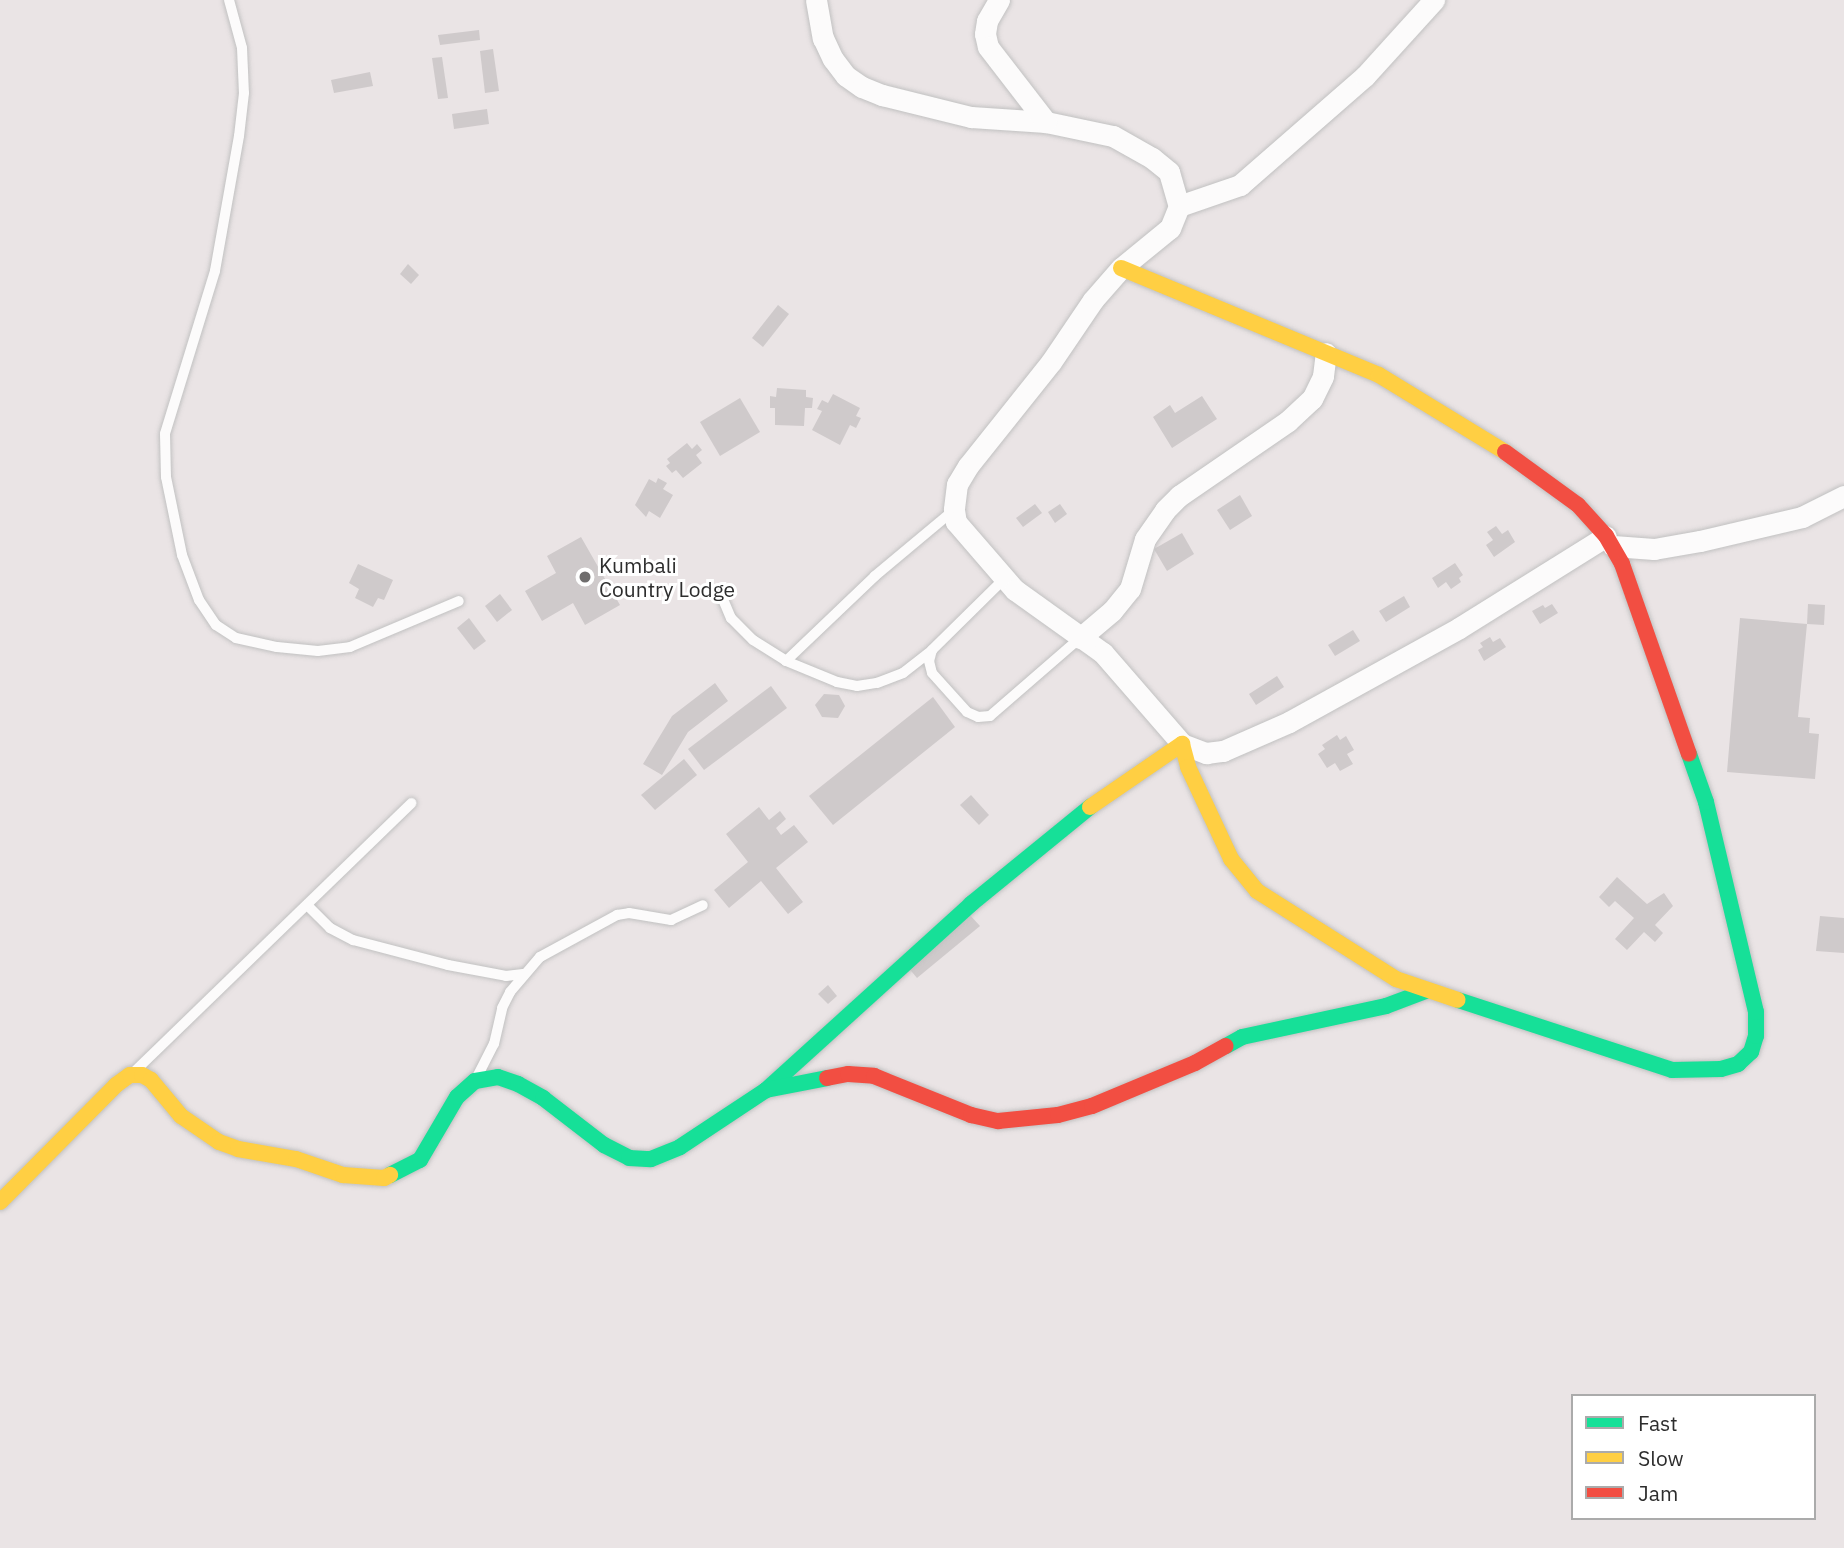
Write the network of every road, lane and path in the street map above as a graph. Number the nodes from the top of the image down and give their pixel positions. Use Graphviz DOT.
graph roads {
  1 [pos="229,0"];
  2 [pos="816,0"];
  3 [pos="999,0"];
  4 [pos="1434,0"];
  5 [pos="1046,122"];
  6 [pos="1179,206"];
  7 [pos="1121,268"];
  8 [pos="1326,353"];
  9 [pos="1844,496"];
  10 [pos="954,510"];
  11 [pos="1610,541"];
  12 [pos="1004,579"];
  13 [pos="722,597"];
  14 [pos="459,601"];
  15 [pos="1080,638"];
  16 [pos="932,650"];
  17 [pos="786,661"];
  18 [pos="1182,744"];
  19 [pos="412,803"];
  20 [pos="307,905"];
  21 [pos="703,905"];
  22 [pos="523,974"];
  23 [pos="1426,991"];
  24 [pos="130,1075"];
  25 [pos="475,1080"];
  26 [pos="765,1090"];
  27 [pos="0,1202"];
  1 -- 14 [label="lane"];
  2 -- 5 [label="street"];
  3 -- 5 [label="street"];
  4 -- 6 [label="street"];
  5 -- 6 [label="street"];
  6 -- 7 [label="street"];
  7 -- 8 [label="street"];
  7 -- 10 [label="street"];
  8 -- 11 [label="street"];
  8 -- 15 [label="street"];
  9 -- 11 [label="street"];
  10 -- 12 [label="street"];
  10 -- 17 [label="lane"];
  11 -- 18 [label="street"];
  11 -- 23 [label="street"];
  12 -- 15 [label="street"];
  12 -- 16 [label="lane"];
  13 -- 17 [label="lane"];
  15 -- 16 [label="lane"];
  15 -- 18 [label="street"];
  16 -- 17 [label="lane"];
  18 -- 23 [label="street"];
  18 -- 26 [label="street"];
  19 -- 20 [label="lane"];
  20 -- 22 [label="lane"];
  20 -- 24 [label="lane"];
  21 -- 22 [label="lane"];
  22 -- 25 [label="lane"];
  23 -- 26 [label="street"];
  24 -- 25 [label="street"];
  24 -- 27 [label="street"];
  25 -- 26 [label="street"];
}
